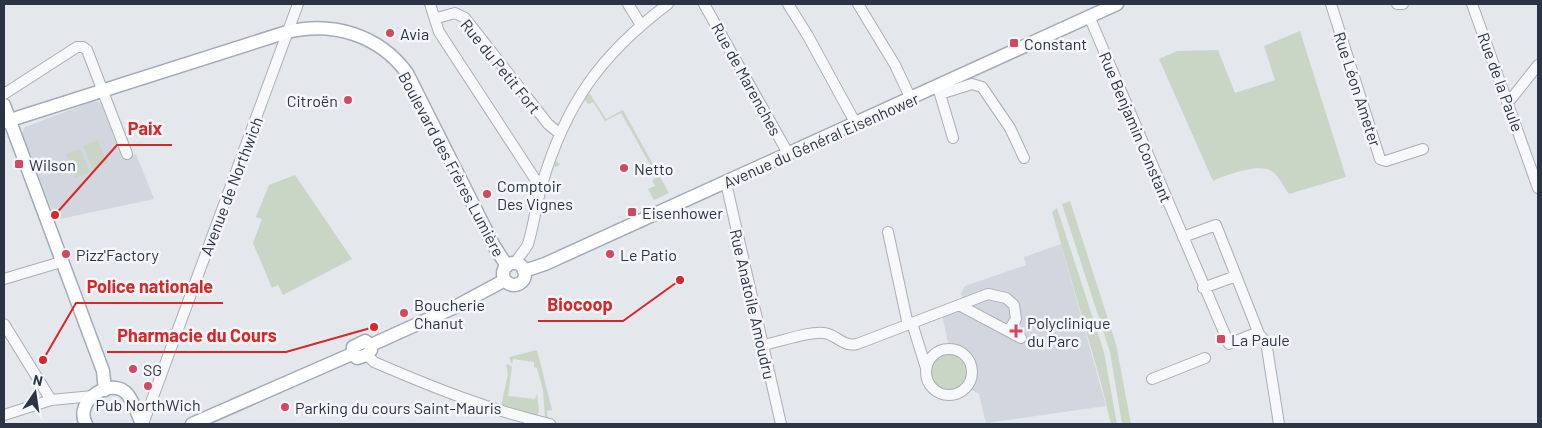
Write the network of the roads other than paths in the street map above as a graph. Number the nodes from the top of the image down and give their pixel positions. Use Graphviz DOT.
graph roads {
  1 [pos="298,4"];
  2 [pos="430,4"];
  3 [pos="628,4"];
  4 [pos="668,4"];
  5 [pos="704,4"];
  6 [pos="788,4"];
  7 [pos="858,4"];
  8 [pos="1116,4"];
  9 [pos="1331,4"];
  10 [pos="1397,4"];
  11 [pos="1403,4"];
  12 [pos="1472,4"];
  13 [pos="1089,16"];
  14 [pos="436,18"];
  15 [pos="642,26"];
  16 [pos="288,32"];
  17 [pos="1538,65"];
  18 [pos="103,90"];
  19 [pos="938,90"];
  20 [pos="4,94"];
  21 [pos="911,99"];
  22 [pos="1508,100"];
  23 [pos="4,104"];
  24 [pos="7,121"];
  25 [pos="856,124"];
  26 [pos="560,134"];
  27 [pos="953,138"];
  28 [pos="1423,149"];
  29 [pos="127,154"];
  30 [pos="789,155"];
  31 [pos="1024,158"];
  32 [pos="726,183"];
  33 [pos="541,185"];
  34 [pos="1538,188"];
  35 [pos="888,232"];
  36 [pos="1183,237"];
  37 [pos="61,262"];
  38 [pos="515,267"];
  39 [pos="1236,276"];
  40 [pos="4,279"];
  41 [pos="505,280"];
  42 [pos="1203,288"];
  43 [pos="959,305"];
  44 [pos="4,324"];
  45 [pos="910,324"];
  46 [pos="1009,330"];
  47 [pos="1259,334"];
  48 [pos="1021,338"];
  49 [pos="763,345"];
  50 [pos="369,350"];
  51 [pos="1205,358"];
  52 [pos="926,368"];
  53 [pos="1152,379"];
  54 [pos="105,390"];
  55 [pos="93,396"];
  56 [pos="70,398"];
  57 [pos="51,400"];
  58 [pos="83,408"];
  59 [pos="4,416"];
  60 [pos="86,424"];
  61 [pos="142,424"];
  62 [pos="192,424"];
  63 [pos="550,424"];
  64 [pos="780,424"];
  65 [pos="1280,424"];
  1 -- 16 [label="street, Avenue de Northwich"];
  2 -- 14 [label="street"];
  3 -- 15 [label="street"];
  4 -- 15 [label="street"];
  5 -- 30 [label="street, Rue de Marenches"];
  6 -- 25 [label="street"];
  7 -- 21 [label="street"];
  8 -- 13 [label="main road, Avenue du Général Eisenhower"];
  9 -- 28 [label="street, Rue Léon Ameter"];
  10 -- 11 [label="street"];
  12 -- 22 [label="street, Rue de la Paule"];
  13 -- 19 [label="main road, Avenue du Général Eisenhower"];
  13 -- 36 [label="street, Rue Benjamin Constant"];
  14 -- 26 [label="street, Rue du Petit Fort"];
  14 -- 33 [label="street"];
  15 -- 26 [label="street"];
  16 -- 18 [label="main road, Boulevard des Frères Lumière"];
  16 -- 38 [label="main road, Boulevard des Frères Lumière"];
  16 -- 61 [label="street, Avenue de Northwich"];
  17 -- 22 [label="street"];
  18 -- 20 [label="street"];
  18 -- 24 [label="main road, Boulevard des Frères Lumière"];
  18 -- 29 [label="street"];
  19 -- 21 [label="main road, Avenue du Général Eisenhower"];
  19 -- 27 [label="street"];
  19 -- 31 [label="street"];
  21 -- 25 [label="main road, Avenue du Général Eisenhower"];
  22 -- 34 [label="street, Rue de la Paule"];
  23 -- 24 [label="main road"];
  24 -- 37 [label="main road"];
  25 -- 30 [label="main road, Avenue du Général Eisenhower"];
  26 -- 33 [label="street"];
  30 -- 32 [label="main road, Avenue du Général Eisenhower"];
  32 -- 38 [label="main road, Avenue du Général Eisenhower"];
  32 -- 49 [label="street, Rue Anatoile Amoudru"];
  33 -- 38 [label="street"];
  35 -- 45 [label="street"];
  36 -- 39 [label="street"];
  36 -- 42 [label="street, Rue Benjamin Constant"];
  37 -- 40 [label="street"];
  37 -- 54 [label="main road"];
  38 -- 41 [label="main road"];
  38 -- 41 [label="main road, Avenue du Général Eisenhower"];
  39 -- 42 [label="street"];
  39 -- 47 [label="street"];
  41 -- 50 [label="main road, Avenue du Général Eisenhower"];
  42 -- 47 [label="street, Rue Benjamin Constant"];
  43 -- 45 [label="street"];
  43 -- 46 [label="street"];
  43 -- 46 [label="street"];
  44 -- 57 [label="street"];
  45 -- 49 [label="street"];
  45 -- 52 [label="street"];
  46 -- 48 [label="street"];
  47 -- 65 [label="street"];
  49 -- 64 [label="street, Rue Anatoile Amoudru"];
  50 -- 62 [label="main road, Avenue du Général Eisenhower"];
  50 -- 63 [label="street"];
  51 -- 53 [label="street"];
  52 -- 52 [label="street"];
  54 -- 55 [label="main road"];
  54 -- 61 [label="main road"];
  55 -- 56 [label="street"];
  55 -- 58 [label="main road"];
  56 -- 57 [label="street"];
  56 -- 58 [label="street"];
  57 -- 59 [label="street"];
  58 -- 60 [label="main road"];
}
